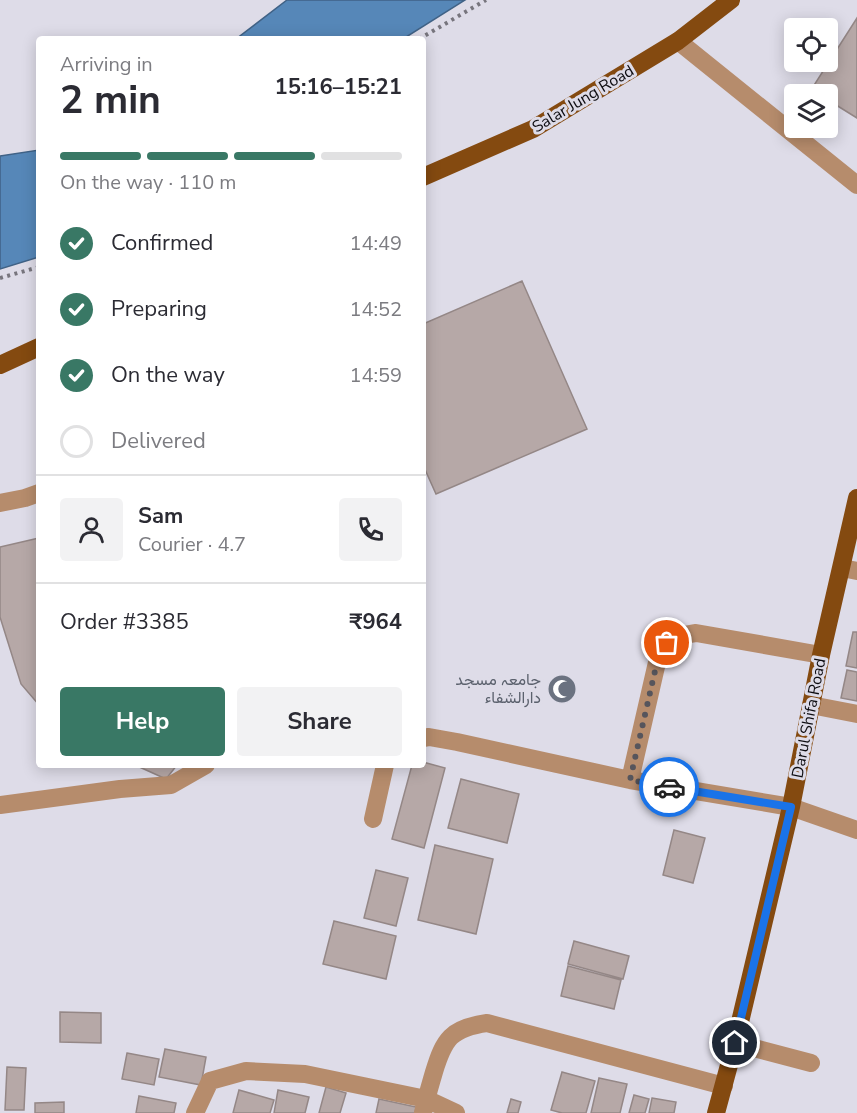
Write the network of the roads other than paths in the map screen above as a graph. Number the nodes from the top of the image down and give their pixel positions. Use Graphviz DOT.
graph roads {
  1 [pos="731,0"];
  2 [pos="678,41"];
  3 [pos="426,176"];
  4 [pos="857,185"];
  5 [pos="36,349"];
  6 [pos="0,365"];
  7 [pos="36,494"];
  8 [pos="857,498"];
  9 [pos="0,503"];
  10 [pos="849,570"];
  11 [pos="821,655"];
  12 [pos="811,705"];
  13 [pos="857,714"];
  14 [pos="426,738"];
  15 [pos="201,768"];
  16 [pos="385,768"];
  17 [pos="630,780"];
  18 [pos="0,805"];
  19 [pos="791,807"];
  20 [pos="373,819"];
  21 [pos="857,830"];
  22 [pos="735,1043"];
  23 [pos="811,1063"];
  24 [pos="724,1086"];
  25 [pos="424,1106"];
  26 [pos="195,1113"];
  27 [pos="456,1113"];
  28 [pos="716,1113"];
  1 -- 2 [label="main road, Salar Jung Road"];
  2 -- 3 [label="main road, Salar Jung Road"];
  2 -- 4 [label="street"];
  5 -- 6 [label="main road"];
  7 -- 9 [label="street"];
  8 -- 10 [label="main road, Darul Shifa Road"];
  10 -- 11 [label="main road, Darul Shifa Road"];
  11 -- 12 [label="main road, Darul Shifa Road"];
  11 -- 17 [label="street"];
  12 -- 13 [label="street"];
  12 -- 19 [label="main road, Darul Shifa Road"];
  14 -- 17 [label="street"];
  15 -- 18 [label="street"];
  16 -- 20 [label="street"];
  17 -- 19 [label="street"];
  19 -- 21 [label="street"];
  19 -- 22 [label="main road, Darul Shifa Road"];
  22 -- 23 [label="street"];
  22 -- 24 [label="main road, Darul Shifa Road"];
  24 -- 25 [label="street"];
  24 -- 28 [label="main road, Darul Shifa Road"];
  25 -- 26 [label="street"];
  25 -- 27 [label="street"];
}
